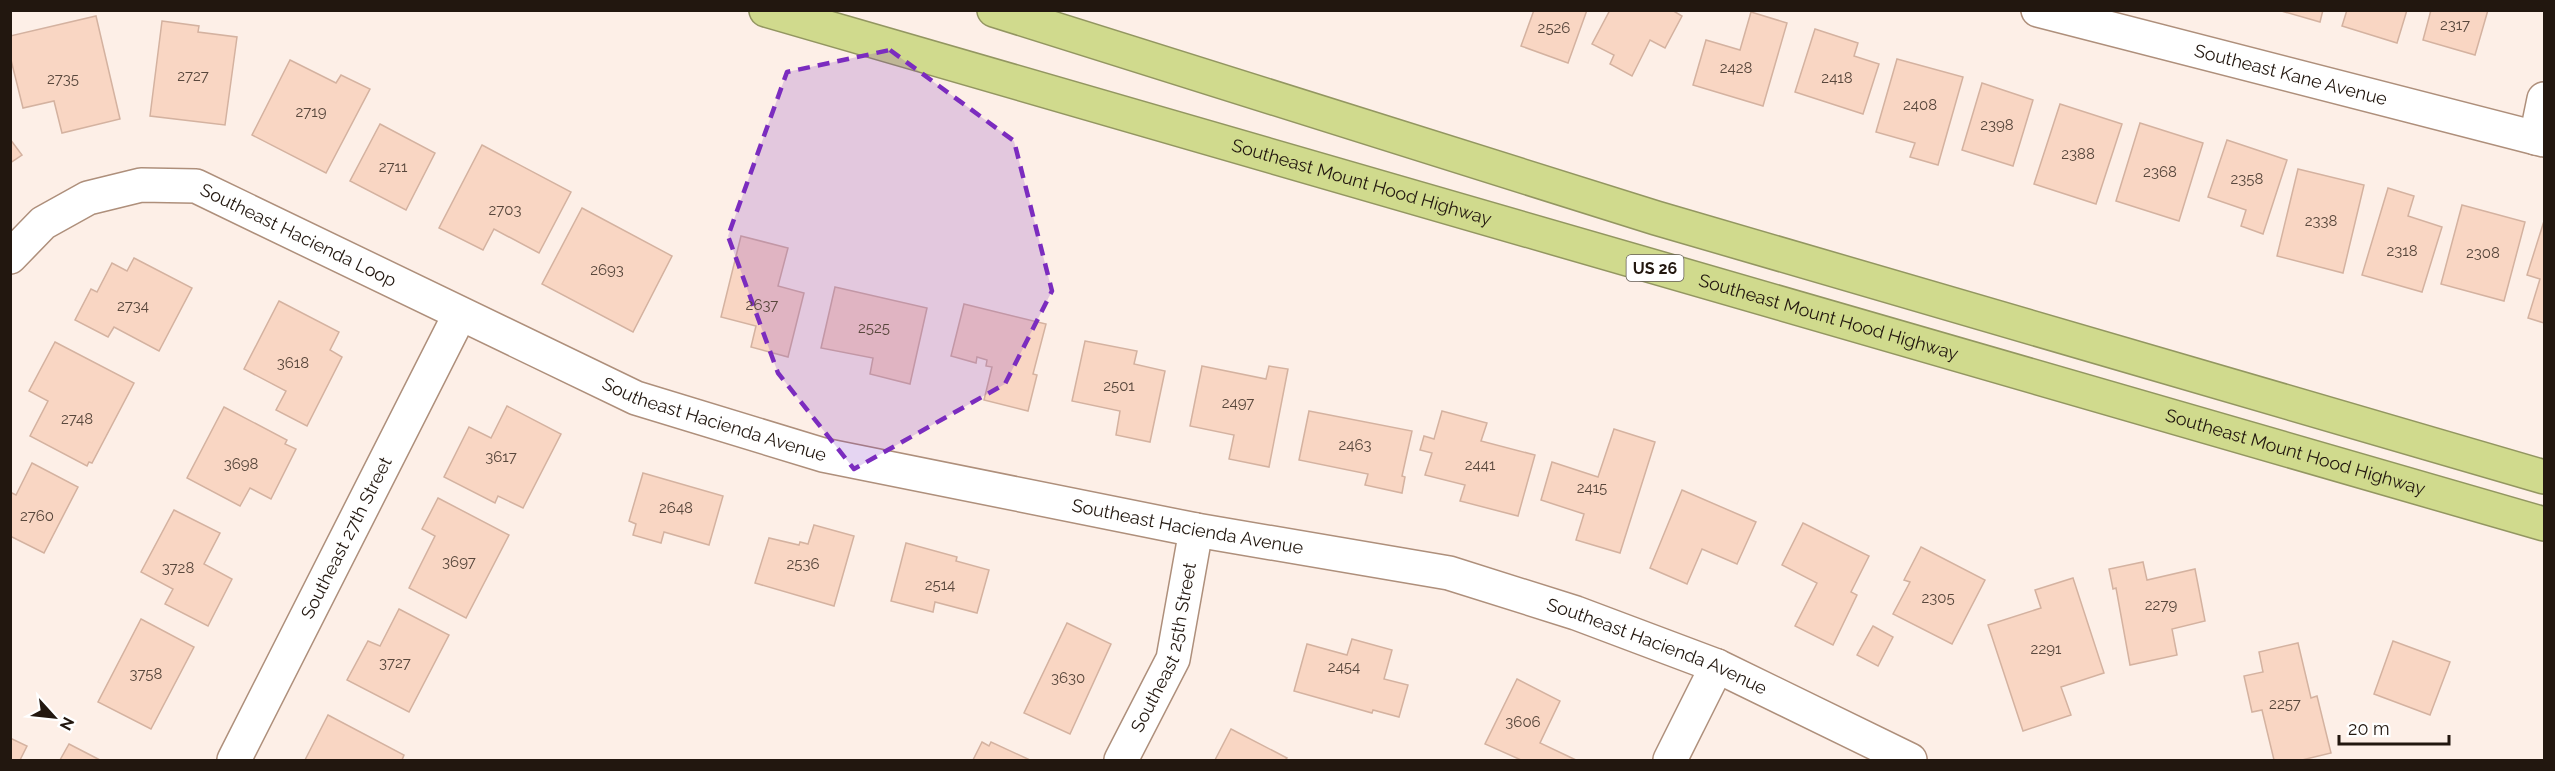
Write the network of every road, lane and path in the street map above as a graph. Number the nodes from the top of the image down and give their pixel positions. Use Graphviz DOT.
graph roads {
  1 [pos="766,10"];
  2 [pos="994,10"];
  3 [pos="2038,10"];
  4 [pos="2544,99"];
  5 [pos="2540,139"];
  6 [pos="10,257"];
  7 [pos="460,314"];
  8 [pos="2544,477"];
  9 [pos="2544,524"];
  10 [pos="1196,530"];
  11 [pos="1717,666"];
  12 [pos="234,760"];
  13 [pos="1121,760"];
  14 [pos="1670,760"];
  15 [pos="1910,760"];
  1 -- 9 [label="highway, Southeast Mount Hood Highway / US 26"];
  2 -- 8 [label="highway"];
  3 -- 5 [label="street, Southeast Kane Avenue"];
  4 -- 5 [label="street"];
  6 -- 7 [label="street, Southeast Hacienda Loop"];
  7 -- 10 [label="street, Southeast Hacienda Avenue"];
  7 -- 12 [label="street, Southeast 27th Street"];
  10 -- 11 [label="street, Southeast Hacienda Avenue"];
  10 -- 13 [label="street, Southeast 25th Street"];
  11 -- 14 [label="street"];
  11 -- 15 [label="street, Southeast Hacienda Avenue"];
}
